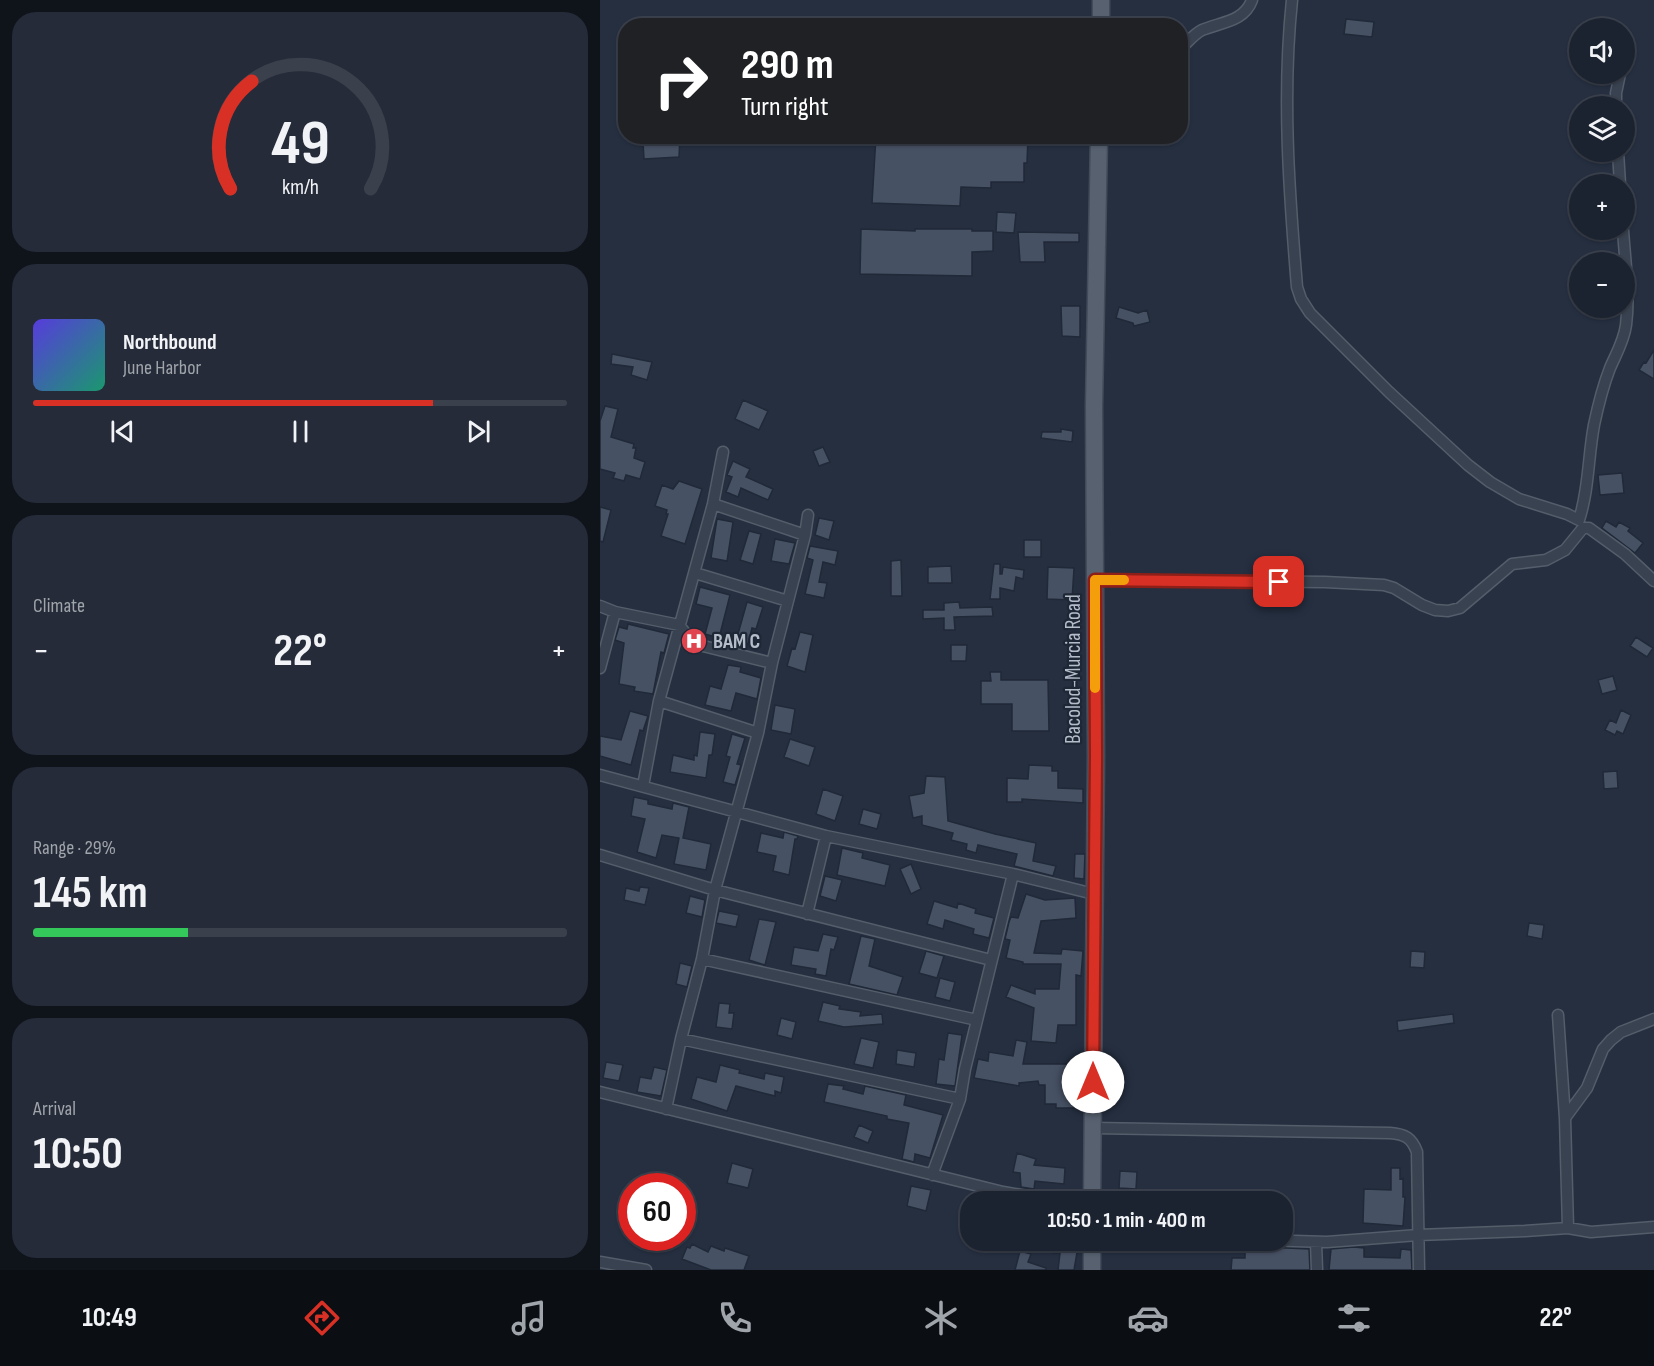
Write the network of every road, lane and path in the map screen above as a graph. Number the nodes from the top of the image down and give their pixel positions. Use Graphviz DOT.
graph roads {
  1 [pos="1101,0"];
  2 [pos="1252,0"];
  3 [pos="1292,0"];
  4 [pos="1101,18"];
  5 [pos="1188,41"];
  6 [pos="1099,144"];
  7 [pos="1624,240"];
  8 [pos="723,452"];
  9 [pos="713,504"];
  10 [pos="808,515"];
  11 [pos="1581,524"];
  12 [pos="805,535"];
  13 [pos="695,573"];
  14 [pos="1095,580"];
  15 [pos="1654,581"];
  16 [pos="788,601"];
  17 [pos="600,606"];
  18 [pos="615,612"];
  19 [pos="679,625"];
  20 [pos="772,663"];
  21 [pos="600,668"];
  22 [pos="659,701"];
  23 [pos="758,733"];
  24 [pos="600,775"];
  25 [pos="643,786"];
  26 [pos="736,811"];
  27 [pos="826,836"];
  28 [pos="600,855"];
  29 [pos="1013,874"];
  30 [pos="715,890"];
  31 [pos="1094,894"];
  32 [pos="807,914"];
  33 [pos="702,959"];
  34 [pos="991,960"];
  35 [pos="1558,1015"];
  36 [pos="1654,1019"];
  37 [pos="977,1020"];
  38 [pos="681,1040"];
  39 [pos="600,1092"];
  40 [pos="960,1099"];
  41 [pos="666,1109"];
  42 [pos="1565,1118"];
  43 [pos="1093,1128"];
  44 [pos="932,1175"];
  45 [pos="1002,1191"];
  46 [pos="1092,1191"];
  47 [pos="1654,1227"];
  48 [pos="1568,1228"];
  49 [pos="1418,1235"];
  50 [pos="1293,1241"];
  51 [pos="1317,1242"];
  52 [pos="1092,1251"];
  53 [pos="600,1262"];
  54 [pos="646,1270"];
  55 [pos="1092,1270"];
  56 [pos="1317,1270"];
  57 [pos="1419,1270"];
  1 -- 4 [label="main road"];
  2 -- 5 [label="street"];
  3 -- 11 [label="street"];
  6 -- 14 [label="main road, Bacolod-Murcia Road"];
  7 -- 11 [label="street"];
  8 -- 9 [label="street"];
  9 -- 12 [label="street"];
  9 -- 13 [label="street"];
  10 -- 12 [label="street"];
  11 -- 14 [label="street"];
  11 -- 15 [label="street"];
  12 -- 16 [label="street"];
  13 -- 16 [label="street"];
  13 -- 19 [label="street"];
  14 -- 31 [label="main road, Bacolod-Murcia Road"];
  16 -- 20 [label="street"];
  17 -- 18 [label="street"];
  18 -- 19 [label="street"];
  18 -- 21 [label="street"];
  19 -- 20 [label="street"];
  19 -- 22 [label="street"];
  20 -- 23 [label="street"];
  22 -- 23 [label="street"];
  22 -- 25 [label="street"];
  23 -- 26 [label="street"];
  24 -- 25 [label="street"];
  25 -- 26 [label="street"];
  26 -- 27 [label="street"];
  26 -- 30 [label="street"];
  27 -- 29 [label="street"];
  27 -- 32 [label="street"];
  28 -- 30 [label="street"];
  29 -- 31 [label="street"];
  29 -- 34 [label="street"];
  30 -- 32 [label="street"];
  30 -- 33 [label="street"];
  31 -- 43 [label="main road, Bacolod-Murcia Road"];
  32 -- 34 [label="street"];
  33 -- 37 [label="street"];
  33 -- 38 [label="street"];
  34 -- 37 [label="street"];
  35 -- 42 [label="street"];
  36 -- 42 [label="street"];
  37 -- 40 [label="street"];
  38 -- 40 [label="street"];
  38 -- 41 [label="street"];
  39 -- 41 [label="street"];
  40 -- 44 [label="street"];
  41 -- 44 [label="street"];
  42 -- 48 [label="street"];
  43 -- 46 [label="main road, Bacolod-Murcia Road"];
  43 -- 49 [label="street"];
  44 -- 45 [label="street"];
  47 -- 48 [label="street"];
  48 -- 49 [label="street"];
  49 -- 51 [label="street"];
  49 -- 57 [label="street"];
  50 -- 51 [label="street"];
  51 -- 56 [label="street"];
  52 -- 55 [label="main road"];
  53 -- 54 [label="street"];
}
